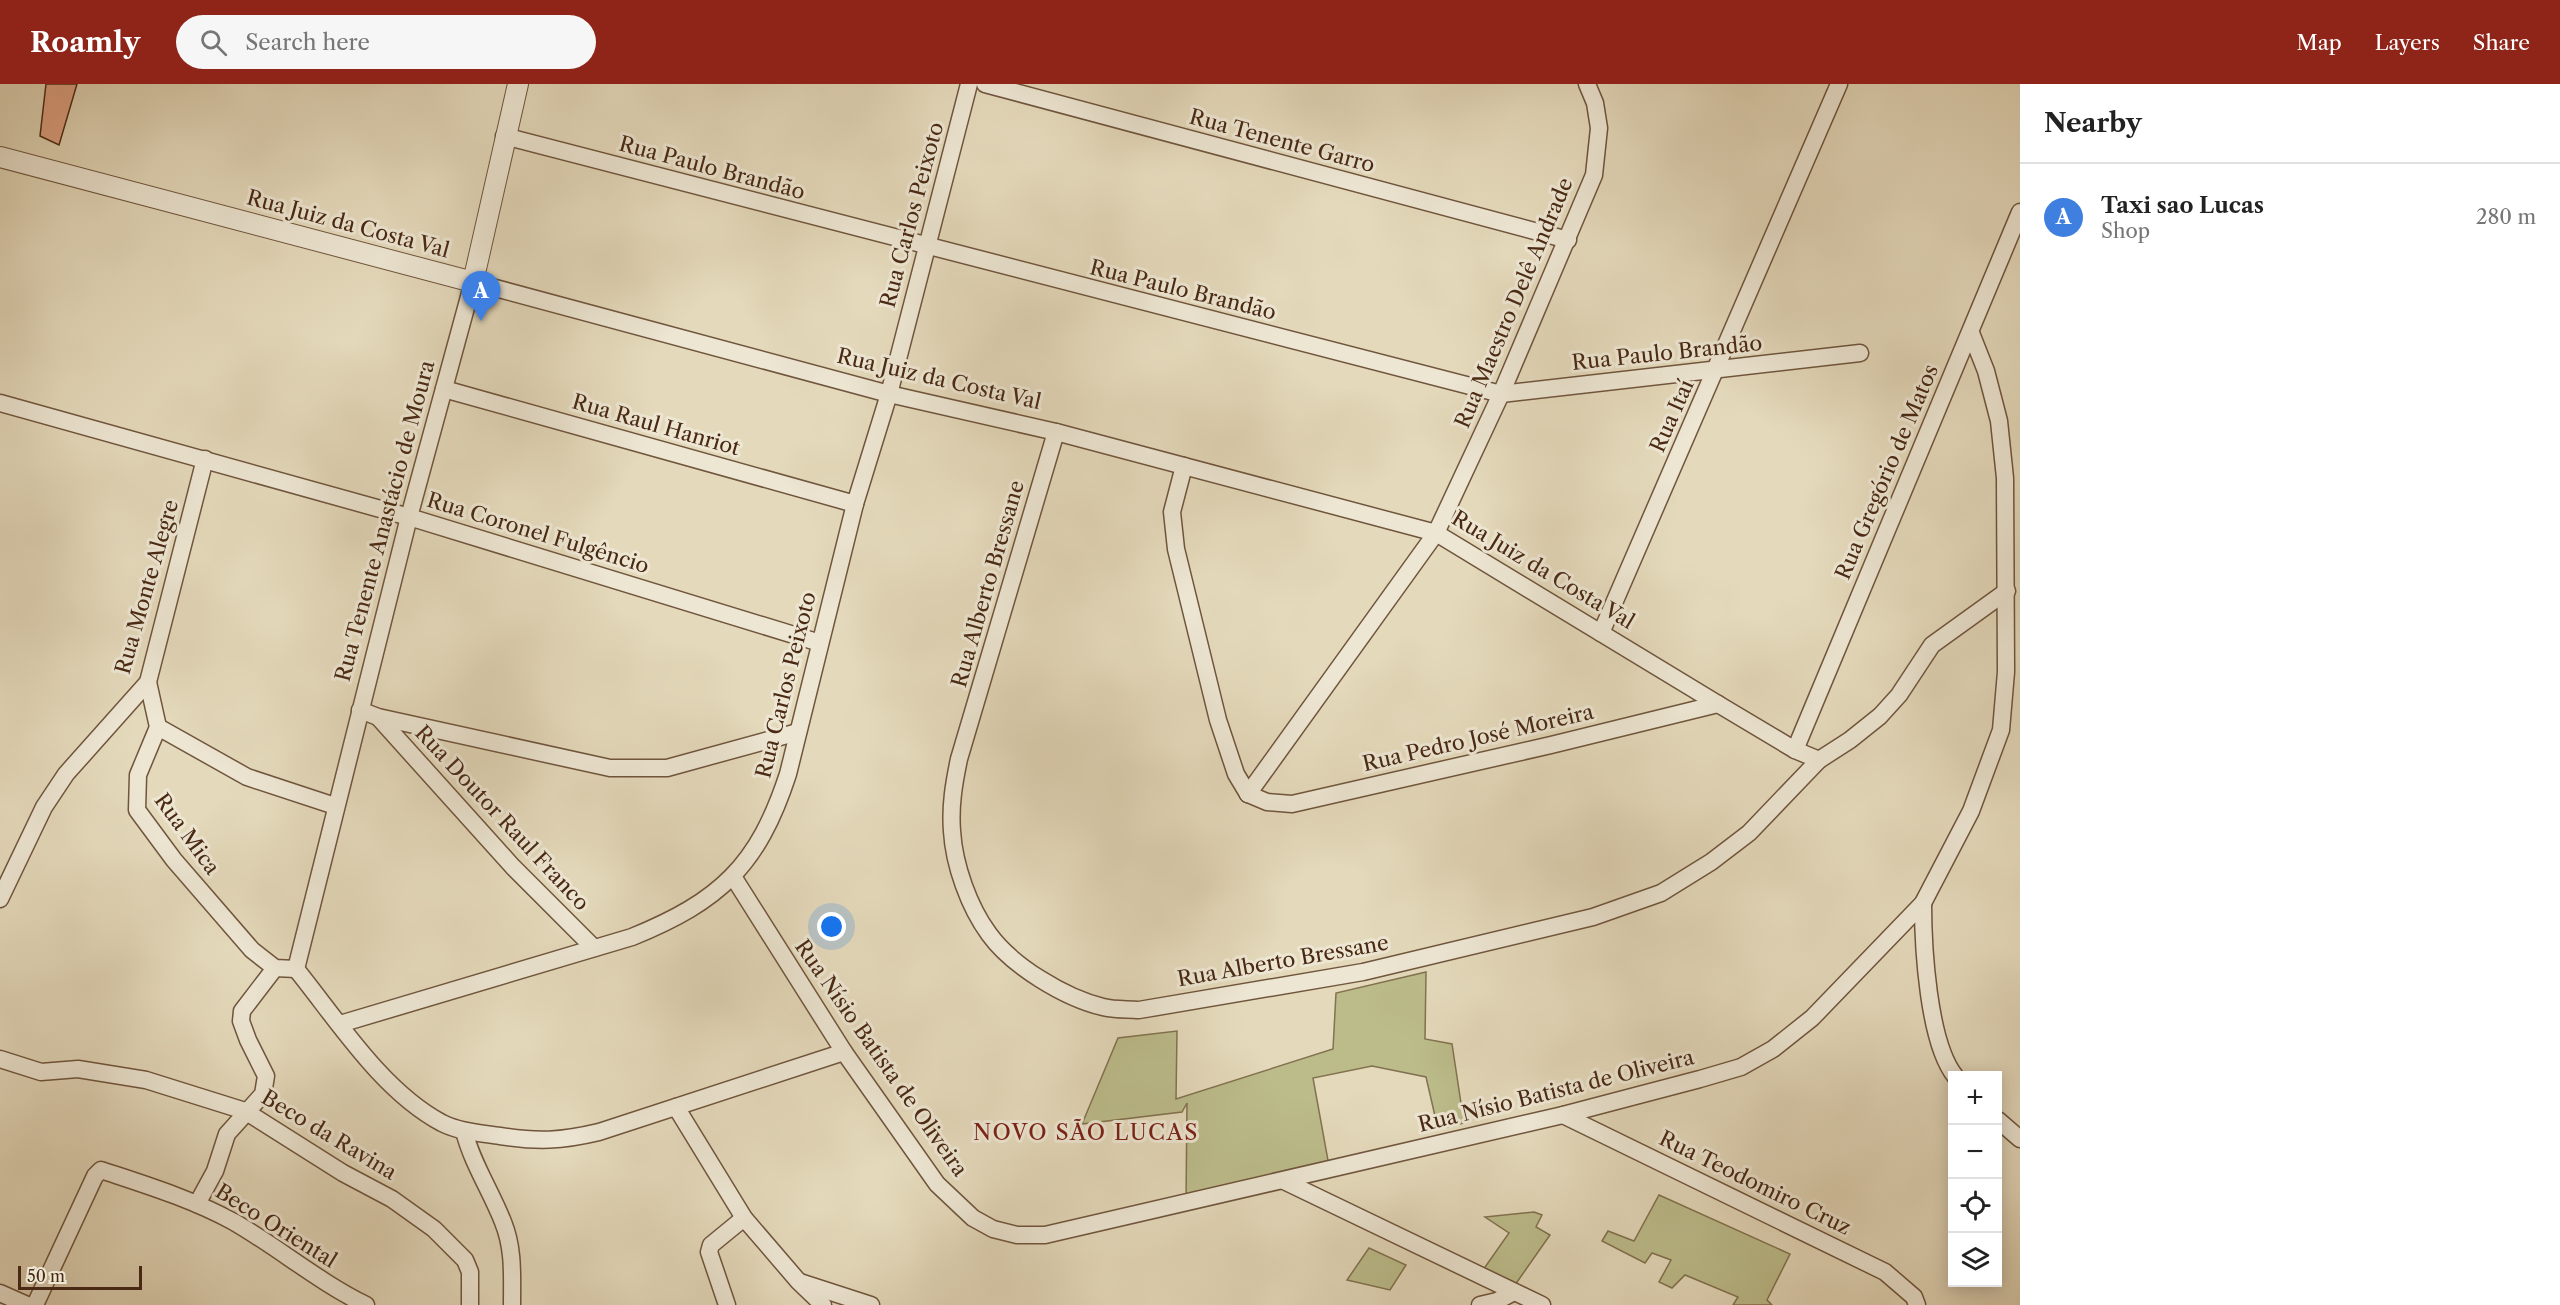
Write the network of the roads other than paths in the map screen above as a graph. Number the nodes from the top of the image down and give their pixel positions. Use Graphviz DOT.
graph roads {
  1 [pos="518,84"];
  2 [pos="969,84"];
  3 [pos="985,84"];
  4 [pos="1587,84"];
  5 [pos="1839,84"];
  6 [pos="504,136"];
  7 [pos="0,157"];
  8 [pos="2020,213"];
  9 [pos="1568,240"];
  10 [pos="926,247"];
  11 [pos="473,282"];
  12 [pos="1971,333"];
  13 [pos="1860,353"];
  14 [pos="1715,371"];
  15 [pos="444,389"];
  16 [pos="889,394"];
  17 [pos="1501,394"];
  18 [pos="0,404"];
  19 [pos="1056,432"];
  20 [pos="205,459"];
  21 [pos="1184,466"];
  22 [pos="2005,478"];
  23 [pos="2020,492"];
  24 [pos="855,504"];
  25 [pos="409,517"];
  26 [pos="1436,533"];
  27 [pos="2007,591"];
  28 [pos="1601,633"];
  29 [pos="820,643"];
  30 [pos="148,682"];
  31 [pos="1718,704"];
  32 [pos="360,710"];
  33 [pos="378,717"];
  34 [pos="158,728"];
  35 [pos="798,732"];
  36 [pos="1795,750"];
  37 [pos="1819,760"];
  38 [pos="1248,794"];
  39 [pos="335,806"];
  40 [pos="734,878"];
  41 [pos="0,899"];
  42 [pos="1923,903"];
  43 [pos="594,948"];
  44 [pos="275,968"];
  45 [pos="296,969"];
  46 [pos="340,1024"];
  47 [pos="844,1052"];
  48 [pos="0,1059"];
  49 [pos="1953,1071"];
  50 [pos="676,1107"];
  51 [pos="245,1111"];
  52 [pos="1563,1115"];
  53 [pos="2002,1123"];
  54 [pos="464,1131"];
  55 [pos="2020,1139"];
  56 [pos="1284,1181"];
  57 [pos="197,1204"];
  58 [pos="744,1218"];
  59 [pos="799,1282"];
  60 [pos="1514,1292"];
  61 [pos="0,1293"];
  62 [pos="27,1305"];
  63 [pos="35,1305"];
  64 [pos="366,1305"];
  65 [pos="470,1305"];
  66 [pos="512,1305"];
  67 [pos="727,1305"];
  68 [pos="823,1305"];
  69 [pos="871,1305"];
  70 [pos="1480,1305"];
  71 [pos="1542,1305"];
  72 [pos="1917,1305"];
  1 -- 6 [label="street, Rua Tenente Anastácio de Moura"];
  2 -- 10 [label="street, Rua Carlos Peixoto"];
  3 -- 9 [label="street, Rua Tenente Garro"];
  4 -- 9 [label="street, Rua Maestro Delê Andrade"];
  5 -- 14 [label="street, Rua Itaí"];
  6 -- 10 [label="street, Rua Paulo Brandão"];
  6 -- 11 [label="street, Rua Tenente Anastácio de Moura"];
  7 -- 11 [label="street, Rua Juiz da Costa Val"];
  8 -- 12 [label="street, Rua Gregório de Matos"];
  9 -- 17 [label="street, Rua Maestro Delê Andrade"];
  10 -- 16 [label="street, Rua Carlos Peixoto"];
  10 -- 17 [label="street, Rua Paulo Brandão"];
  11 -- 15 [label="street, Rua Tenente Anastácio de Moura"];
  11 -- 16 [label="street, Rua Juiz da Costa Val"];
  12 -- 22 [label="street, Rua Nísio Batista de Oliveira"];
  12 -- 36 [label="street, Rua Gregório de Matos"];
  13 -- 14 [label="street, Rua Paulo Brandão"];
  14 -- 17 [label="street, Rua Paulo Brandão"];
  14 -- 28 [label="street, Rua Itaí"];
  15 -- 24 [label="street, Rua Raul Hanriot"];
  15 -- 25 [label="street, Rua Tenente Anastácio de Moura"];
  16 -- 19 [label="street, Rua Juiz da Costa Val"];
  16 -- 24 [label="street, Rua Carlos Peixoto"];
  17 -- 26 [label="street, Rua Maestro Delê Andrade"];
  18 -- 20 [label="street, Rua Coronel Fulgêncio"];
  19 -- 21 [label="street, Rua Juiz da Costa Val"];
  19 -- 37 [label="street, Rua Alberto Bressane"];
  20 -- 25 [label="street, Rua Coronel Fulgêncio"];
  20 -- 30 [label="street, Rua Monte Alegre"];
  21 -- 26 [label="street, Rua Juiz da Costa Val"];
  21 -- 38 [label="street"];
  22 -- 23 [label="street"];
  22 -- 27 [label="street, Rua Nísio Batista de Oliveira"];
  24 -- 29 [label="street, Rua Carlos Peixoto"];
  25 -- 29 [label="street, Rua Coronel Fulgêncio"];
  25 -- 32 [label="street, Rua Tenente Anastácio de Moura"];
  26 -- 28 [label="street, Rua Juiz da Costa Val"];
  26 -- 38 [label="street, Rua Maestro Delê Andrade"];
  27 -- 37 [label="street, Rua Alberto Bressane"];
  27 -- 42 [label="street, Rua Nísio Batista de Oliveira"];
  28 -- 31 [label="street, Rua Juiz da Costa Val"];
  29 -- 35 [label="street, Rua Carlos Peixoto"];
  30 -- 34 [label="street"];
  30 -- 41 [label="street, Rua Monte Alegre"];
  31 -- 36 [label="street, Rua Juiz da Costa Val"];
  31 -- 38 [label="street, Rua Pedro José Moreira"];
  32 -- 33 [label="street"];
  32 -- 39 [label="street, Rua Tenente Anastácio de Moura"];
  33 -- 35 [label="street"];
  33 -- 43 [label="street, Rua Doutor Raul Franco"];
  34 -- 39 [label="street"];
  34 -- 44 [label="street, Rua Mica"];
  35 -- 40 [label="street, Rua Carlos Peixoto"];
  36 -- 37 [label="street, Rua Juiz da Costa Val"];
  39 -- 45 [label="street, Rua Tenente Anastácio de Moura"];
  40 -- 43 [label="street, Rua Carlos Peixoto"];
  40 -- 47 [label="street, Rua Nísio Batista de Oliveira"];
  42 -- 49 [label="street"];
  42 -- 52 [label="street, Rua Nísio Batista de Oliveira"];
  43 -- 46 [label="street, Rua Carlos Peixoto"];
  44 -- 45 [label="street"];
  44 -- 51 [label="street"];
  45 -- 46 [label="street"];
  46 -- 54 [label="street"];
  47 -- 50 [label="street"];
  47 -- 56 [label="street, Rua Nísio Batista de Oliveira"];
  48 -- 51 [label="street, Beco da Ravina"];
  50 -- 54 [label="street"];
  50 -- 58 [label="street"];
  51 -- 57 [label="street"];
  51 -- 65 [label="street, Beco da Ravina"];
  52 -- 56 [label="street, Rua Nísio Batista de Oliveira"];
  52 -- 72 [label="street, Rua Teodomiro Cruz"];
  53 -- 55 [label="street"];
  54 -- 66 [label="street"];
  56 -- 60 [label="street"];
  57 -- 63 [label="street, Beco Oriental"];
  57 -- 64 [label="street, Beco Oriental"];
  58 -- 59 [label="street"];
  58 -- 67 [label="street"];
  59 -- 68 [label="street"];
  59 -- 69 [label="street"];
  60 -- 70 [label="street"];
  60 -- 71 [label="street"];
  61 -- 62 [label="street"];
}
